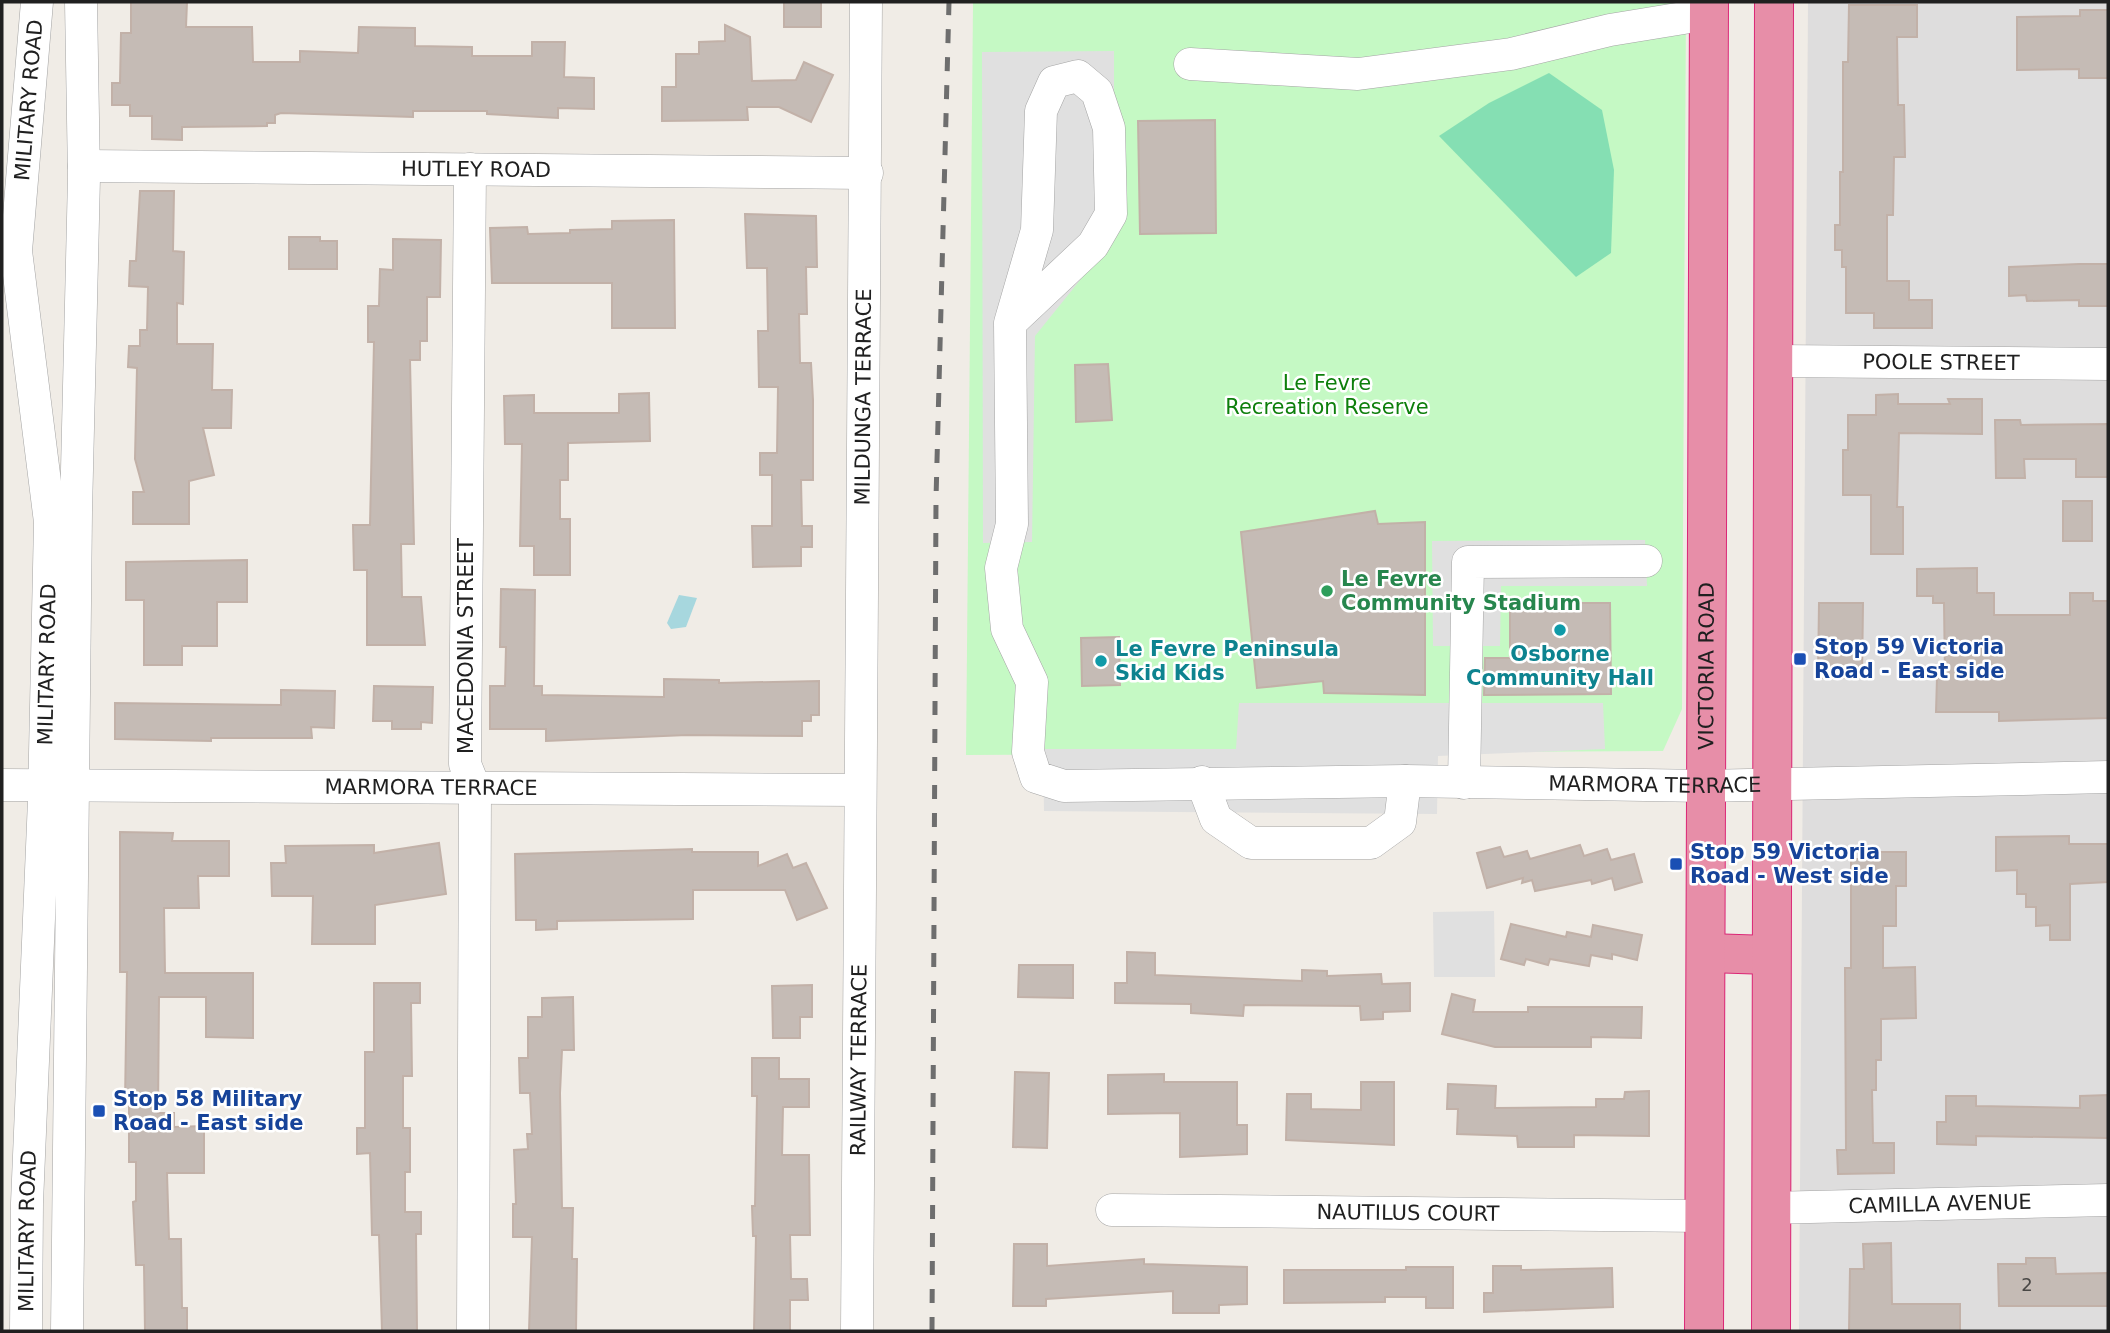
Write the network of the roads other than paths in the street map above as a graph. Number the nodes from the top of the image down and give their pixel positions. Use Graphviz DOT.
graph roads {
  1 [pos="37,2"];
  2 [pos="81,2"];
  3 [pos="866,2"];
  4 [pos="1774,2"];
  5 [pos="1709,8"];
  6 [pos="1190,64"];
  7 [pos="84,166"];
  8 [pos="470,169"];
  9 [pos="867,173"];
  10 [pos="1010,323"];
  11 [pos="1773,361"];
  12 [pos="2108,364"];
  13 [pos="1646,561"];
  14 [pos="2108,777"];
  15 [pos="1405,781"];
  16 [pos="1202,782"];
  17 [pos="1464,783"];
  18 [pos="1771,783"];
  19 [pos="2,785"];
  20 [pos="59,786"];
  21 [pos="1705,786"];
  22 [pos="475,789"];
  23 [pos="860,790"];
  24 [pos="1707,953"];
  25 [pos="1770,955"];
  26 [pos="2108,1200"];
  27 [pos="14,1203"];
  28 [pos="1770,1208"];
  29 [pos="1112,1210"];
  30 [pos="1705,1216"];
  31 [pos="26,1331"];
  32 [pos="67,1331"];
  33 [pos="473,1331"];
  34 [pos="857,1331"];
  35 [pos="1704,1331"];
  36 [pos="1771,1331"];
  1 -- 20 [label="street, MILITARY ROAD"];
  2 -- 7 [label="street, MILITARY ROAD"];
  3 -- 9 [label="street, MILDUNGA TERRACE"];
  4 -- 11 [label="highway"];
  5 -- 6 [label="street"];
  5 -- 21 [label="highway, VICTORIA ROAD"];
  7 -- 8 [label="street, HUTLEY ROAD"];
  7 -- 20 [label="street, MILITARY ROAD"];
  8 -- 9 [label="street, HUTLEY ROAD"];
  8 -- 22 [label="street, MACEDONIA STREET"];
  9 -- 23 [label="street, MILDUNGA TERRACE"];
  10 -- 10 [label="street"];
  10 -- 16 [label="street, MARMORA TERRACE"];
  11 -- 12 [label="street, POOLE STREET"];
  11 -- 18 [label="highway"];
  13 -- 17 [label="street"];
  14 -- 18 [label="street, MARMORA TERRACE"];
  15 -- 16 [label="street, MARMORA TERRACE"];
  15 -- 16 [label="street"];
  15 -- 17 [label="street, MARMORA TERRACE"];
  17 -- 21 [label="street, MARMORA TERRACE"];
  18 -- 21 [label="street, MARMORA TERRACE"];
  18 -- 25 [label="highway"];
  19 -- 20 [label="street, MARMORA TERRACE"];
  20 -- 22 [label="street, MARMORA TERRACE"];
  20 -- 27 [label="street, MILITARY ROAD"];
  20 -- 32 [label="street, MILITARY ROAD"];
  21 -- 24 [label="highway, VICTORIA ROAD"];
  22 -- 23 [label="street, MARMORA TERRACE"];
  22 -- 33 [label="street, MACEDONIA STREET"];
  23 -- 34 [label="street, RAILWAY TERRACE"];
  24 -- 25 [label="highway"];
  24 -- 30 [label="highway, VICTORIA ROAD"];
  25 -- 28 [label="highway"];
  26 -- 28 [label="street, CAMILLA AVENUE"];
  27 -- 31 [label="street, MILITARY ROAD"];
  28 -- 36 [label="highway"];
  29 -- 30 [label="street, NAUTILUS COURT"];
  30 -- 35 [label="highway, VICTORIA ROAD"];
}
